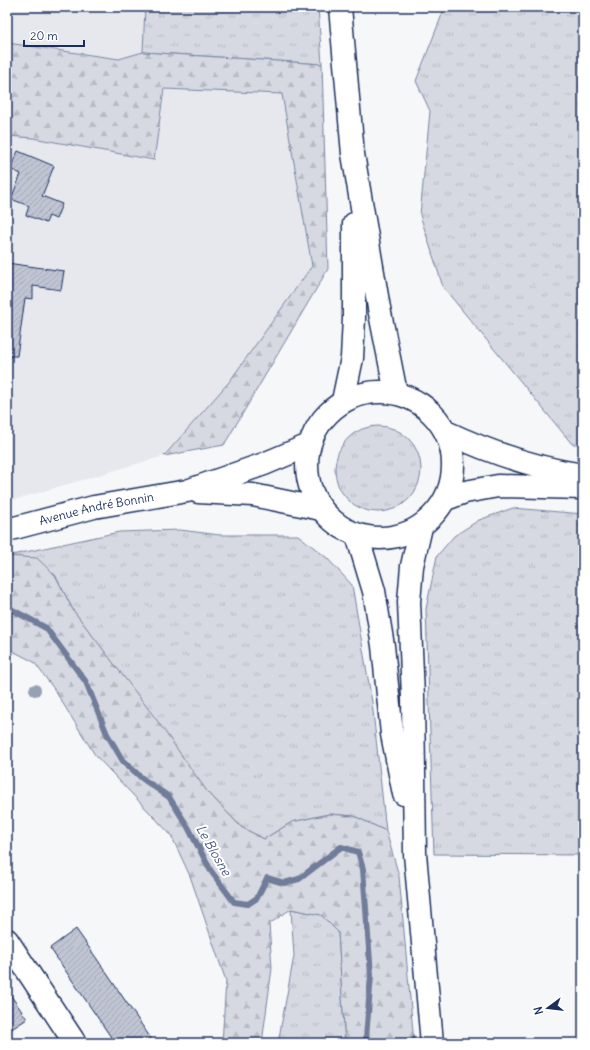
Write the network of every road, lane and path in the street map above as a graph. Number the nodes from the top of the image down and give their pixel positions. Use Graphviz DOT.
graph roads {
  1 [pos="340,7"];
  2 [pos="354,154"];
  3 [pos="396,393"];
  4 [pos="343,401"];
  5 [pos="446,432"];
  6 [pos="310,445"];
  7 [pos="583,476"];
  8 [pos="583,488"];
  9 [pos="187,491"];
  10 [pos="446,499"];
  11 [pos="321,509"];
  12 [pos="420,527"];
  13 [pos="7,530"];
  14 [pos="357,535"];
  15 [pos="415,854"];
  16 [pos="7,926"];
  17 [pos="7,930"];
  18 [pos="7,940"];
  19 [pos="76,1043"];
  20 [pos="432,1043"];
  1 -- 2 [label="main road"];
  2 -- 3 [label="main road"];
  2 -- 4 [label="main road"];
  3 -- 4 [label="main road"];
  3 -- 5 [label="main road"];
  4 -- 6 [label="main road"];
  5 -- 7 [label="main road"];
  5 -- 10 [label="main road"];
  6 -- 9 [label="main road, Avenue André Bonnin"];
  6 -- 11 [label="main road"];
  8 -- 10 [label="main road"];
  9 -- 11 [label="main road, Avenue André Bonnin"];
  9 -- 13 [label="main road, Avenue André Bonnin"];
  10 -- 12 [label="main road"];
  11 -- 14 [label="main road"];
  12 -- 14 [label="main road"];
  12 -- 15 [label="main road"];
  14 -- 15 [label="main road"];
  15 -- 20 [label="main road"];
  16 -- 17 [label="main road"];
  18 -- 19 [label="main road"];
}
